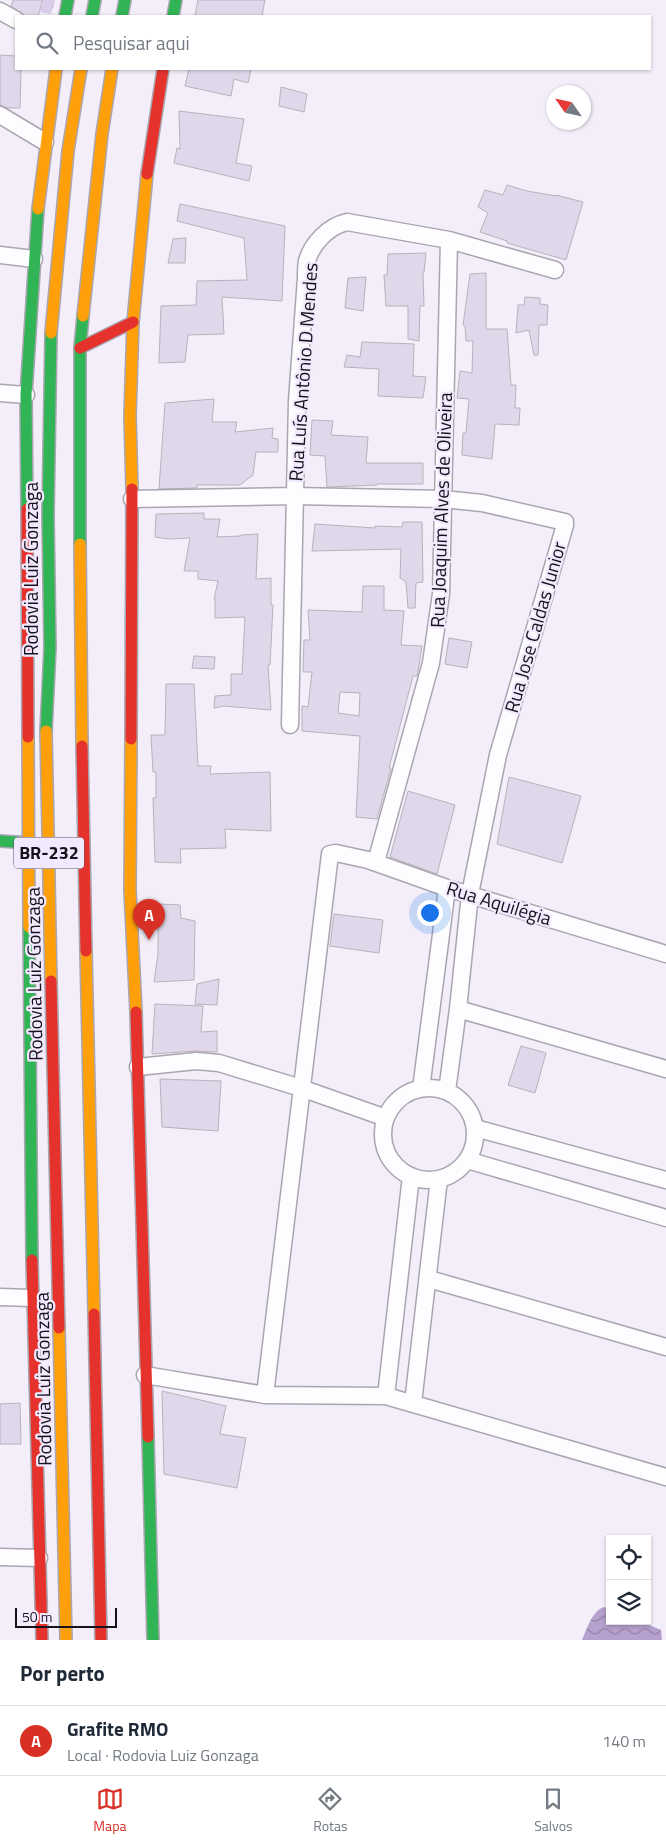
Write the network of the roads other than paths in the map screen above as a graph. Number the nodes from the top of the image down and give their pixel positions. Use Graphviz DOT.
graph roads {
  1 [pos="68,0"];
  2 [pos="95,0"];
  3 [pos="125,0"];
  4 [pos="176,0"];
  5 [pos="0,11"];
  6 [pos="65,15"];
  7 [pos="92,15"];
  8 [pos="122,15"];
  9 [pos="173,15"];
  10 [pos="15,19"];
  11 [pos="56,70"];
  12 [pos="81,70"];
  13 [pos="112,70"];
  14 [pos="163,70"];
  15 [pos="0,115"];
  16 [pos="45,142"];
  17 [pos="449,240"];
  18 [pos="0,255"];
  19 [pos="34,259"];
  20 [pos="555,270"];
  21 [pos="133,322"];
  22 [pos="80,348"];
  23 [pos="0,393"];
  24 [pos="26,395"];
  25 [pos="294,496"];
  26 [pos="444,499"];
  27 [pos="132,500"];
  28 [pos="290,725"];
  29 [pos="0,841"];
  30 [pos="29,843"];
  31 [pos="376,862"];
  32 [pos="447,888"];
  33 [pos="470,894"];
  34 [pos="666,954"];
  35 [pos="458,1009"];
  36 [pos="138,1067"];
  37 [pos="666,1069"];
  38 [pos="302,1088"];
  39 [pos="421,1089"];
  40 [pos="447,1091"];
  41 [pos="386,1118"];
  42 [pos="475,1128"];
  43 [pos="467,1160"];
  44 [pos="411,1176"];
  45 [pos="439,1179"];
  46 [pos="666,1180"];
  47 [pos="666,1218"];
  48 [pos="428,1279"];
  49 [pos="0,1297"];
  50 [pos="32,1298"];
  51 [pos="666,1347"];
  52 [pos="145,1375"];
  53 [pos="265,1395"];
  54 [pos="386,1396"];
  55 [pos="413,1403"];
  56 [pos="666,1477"];
  57 [pos="0,1557"];
  58 [pos="39,1558"];
  59 [pos="157,1638"];
  60 [pos="42,1640"];
  61 [pos="66,1640"];
  62 [pos="101,1640"];
  1 -- 6 [label="main road"];
  2 -- 7 [label="main road"];
  3 -- 8 [label="main road"];
  4 -- 9 [label="main road"];
  5 -- 10 [label="street"];
  11 -- 16 [label="main road"];
  12 -- 61 [label="main road, Rodovia Luiz Gonzaga / BR-232"];
  13 -- 22 [label="main road, BR-232"];
  14 -- 21 [label="main road"];
  15 -- 16 [label="street"];
  16 -- 19 [label="main road"];
  17 -- 20 [label="street, Rua Luís Antônio D Mendes"];
  17 -- 25 [label="street, Rua Luís Antônio D Mendes"];
  17 -- 26 [label="street, Rua Joaquim Alves de Oliveira"];
  18 -- 19 [label="street"];
  19 -- 24 [label="main road"];
  21 -- 22 [label="main road"];
  21 -- 27 [label="main road"];
  22 -- 62 [label="main road, BR-232"];
  23 -- 24 [label="street"];
  24 -- 30 [label="main road, BR-232"];
  25 -- 26 [label="street, Rua Jose Caldas Junior"];
  25 -- 27 [label="street, Rua Jose Caldas Junior"];
  25 -- 28 [label="street, Rua Luís Antônio D Mendes"];
  26 -- 31 [label="street, Rua Joaquim Alves de Oliveira"];
  26 -- 33 [label="street, Rua Jose Caldas Junior"];
  27 -- 36 [label="main road"];
  29 -- 30 [label="main road"];
  30 -- 50 [label="main road, BR-232"];
  31 -- 32 [label="street, Rua Aquilégia"];
  31 -- 38 [label="street, Rua Aquilégia"];
  32 -- 33 [label="street, Rua Aquilégia"];
  32 -- 39 [label="street"];
  33 -- 34 [label="street, Rua Aquilégia"];
  33 -- 35 [label="street"];
  35 -- 37 [label="street"];
  35 -- 40 [label="street"];
  36 -- 38 [label="street"];
  36 -- 52 [label="main road"];
  38 -- 41 [label="street"];
  38 -- 53 [label="street"];
  39 -- 40 [label="street"];
  39 -- 41 [label="street"];
  40 -- 42 [label="street"];
  41 -- 44 [label="street"];
  42 -- 43 [label="street"];
  42 -- 46 [label="street"];
  43 -- 45 [label="street"];
  43 -- 47 [label="street"];
  44 -- 45 [label="street"];
  44 -- 54 [label="street"];
  45 -- 48 [label="street"];
  48 -- 51 [label="street"];
  48 -- 55 [label="street"];
  49 -- 50 [label="street"];
  50 -- 58 [label="main road, BR-232"];
  52 -- 53 [label="street"];
  52 -- 59 [label="main road"];
  53 -- 54 [label="street"];
  54 -- 55 [label="street"];
  55 -- 56 [label="street"];
  57 -- 58 [label="street"];
  58 -- 60 [label="main road, BR-232"];
}
